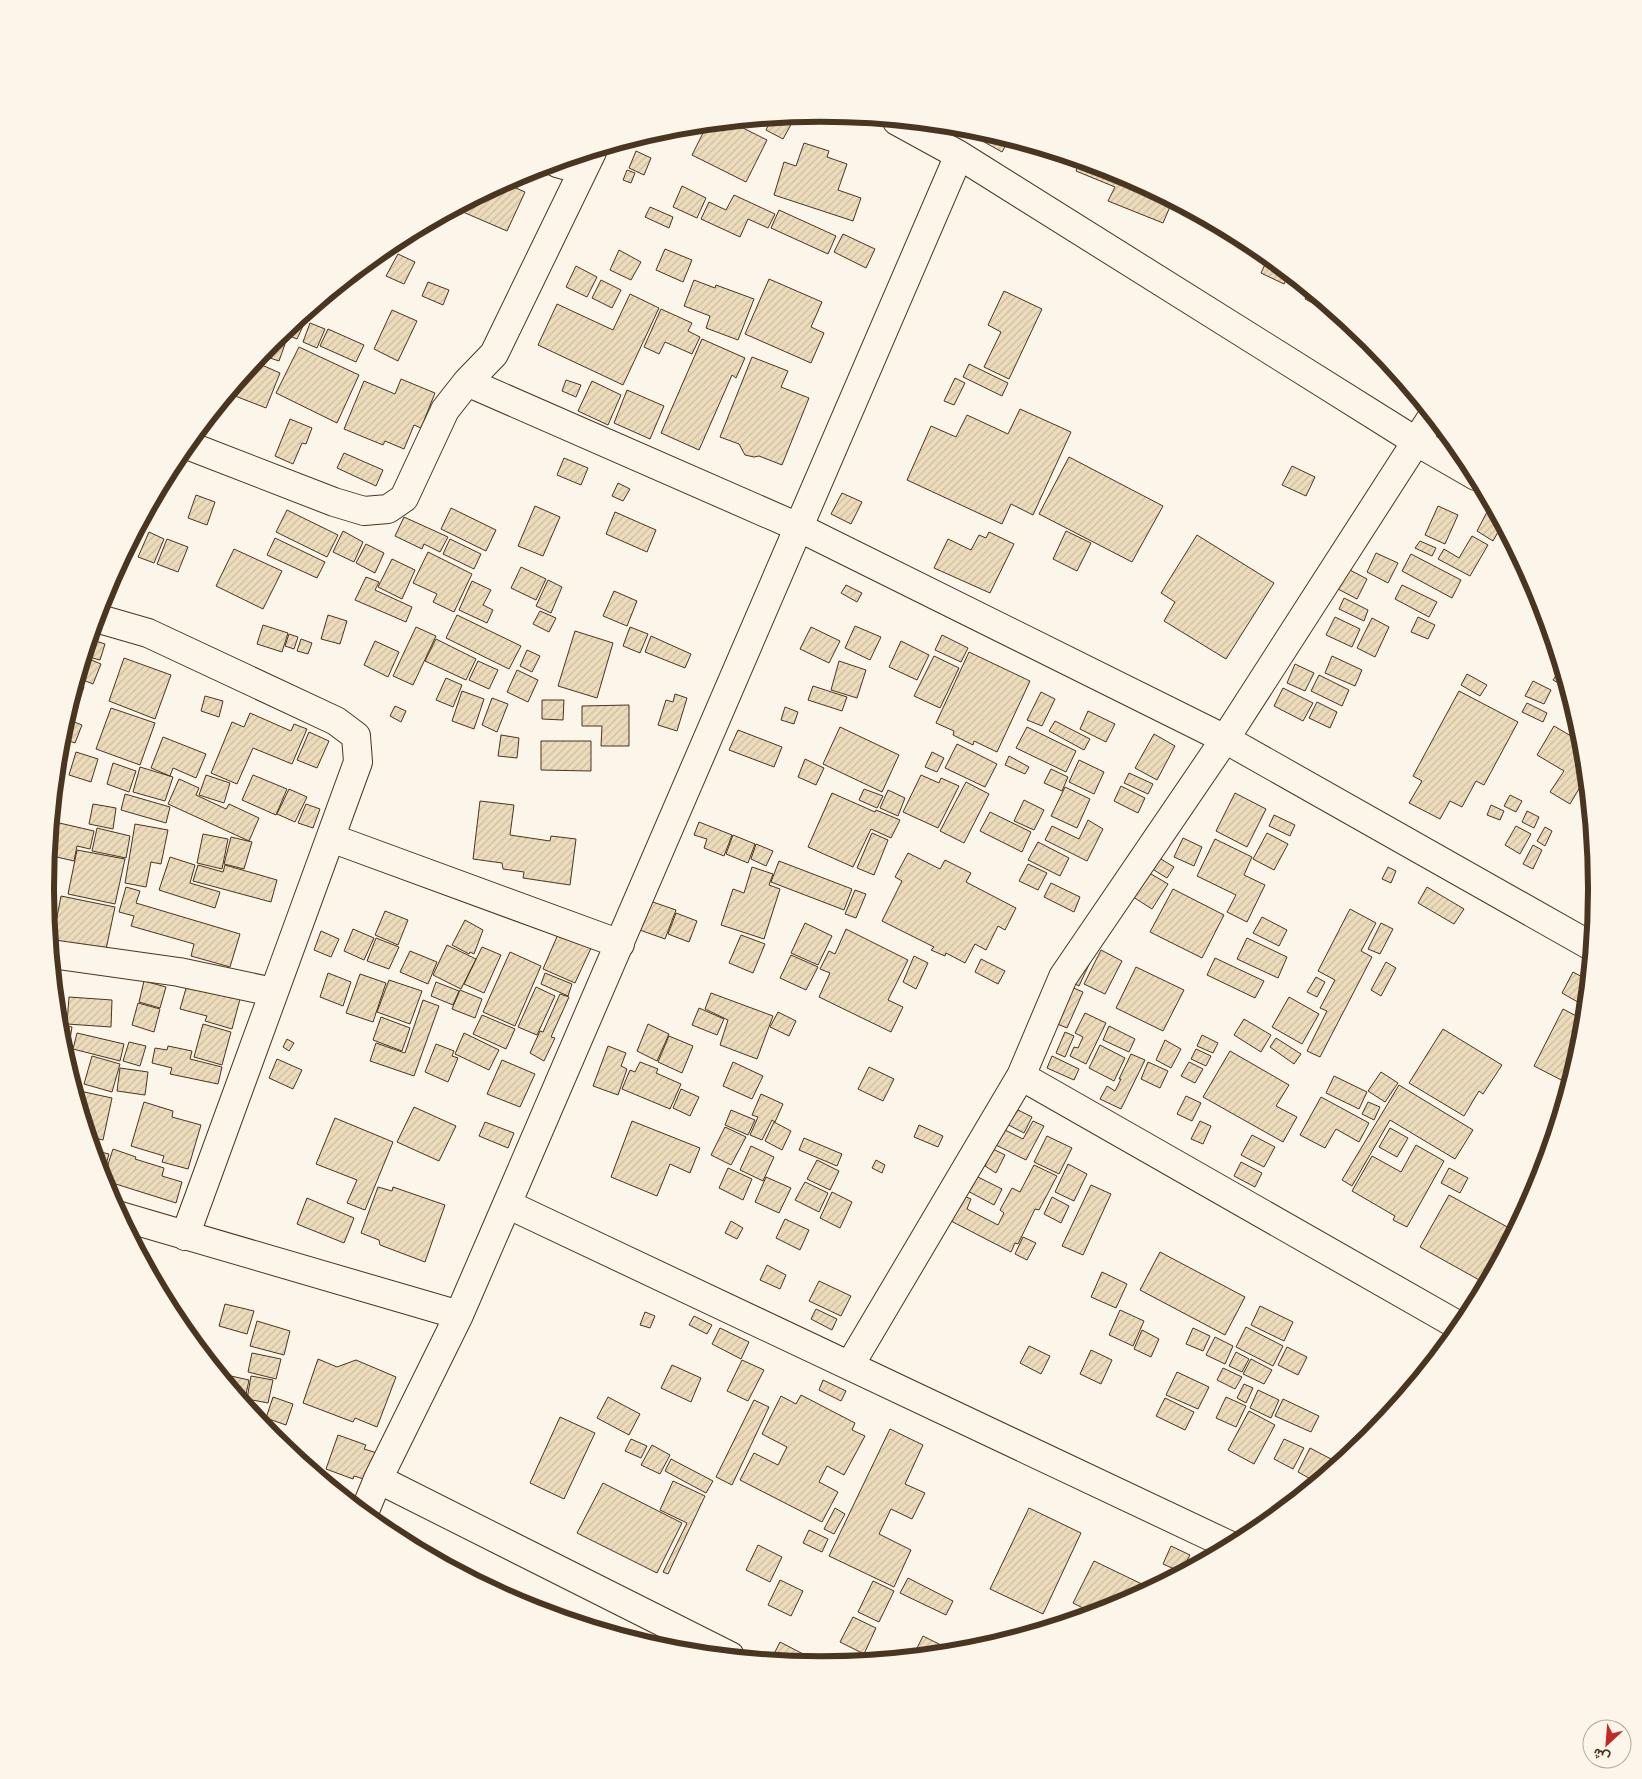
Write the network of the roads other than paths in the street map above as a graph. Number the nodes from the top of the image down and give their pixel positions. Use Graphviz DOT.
graph roads {
  1 [pos="909,128"];
  2 [pos="959,155"];
  3 [pos="577,162"];
  4 [pos="467,382"];
  5 [pos="1429,421"];
  6 [pos="1417,442"];
  7 [pos="194,448"];
  8 [pos="1462,468"];
  9 [pos="798,527"];
  10 [pos="103,620"];
  11 [pos="1225,739"];
  12 [pos="331,838"];
  13 [pos="1587,943"];
  14 [pos="620,944"];
  15 [pos="56,955"];
  16 [pos="273,992"];
  17 [pos="1021,1076"];
  18 [pos="507,1204"];
  19 [pos="128,1219"];
  20 [pos="184,1236"];
  21 [pos="458,1315"];
  22 [pos="1454,1323"];
  23 [pos="850,1365"];
  24 [pos="378,1480"];
  25 [pos="367,1507"];
  26 [pos="1223,1542"];
  27 [pos="717,1649"];
  1 -- 2 [label="street"];
  2 -- 6 [label="street"];
  2 -- 9 [label="street"];
  3 -- 4 [label="street"];
  4 -- 7 [label="street"];
  4 -- 9 [label="street"];
  5 -- 6 [label="street"];
  6 -- 8 [label="street"];
  6 -- 11 [label="street"];
  9 -- 11 [label="street"];
  9 -- 14 [label="street"];
  10 -- 12 [label="street"];
  11 -- 13 [label="street"];
  11 -- 17 [label="street"];
  12 -- 14 [label="street"];
  12 -- 16 [label="street"];
  14 -- 18 [label="street"];
  15 -- 16 [label="street"];
  16 -- 20 [label="street"];
  17 -- 22 [label="street"];
  17 -- 23 [label="street"];
  18 -- 21 [label="street"];
  18 -- 23 [label="street"];
  19 -- 20 [label="street"];
  20 -- 21 [label="street"];
  21 -- 24 [label="street"];
  23 -- 26 [label="street"];
  24 -- 25 [label="street"];
  24 -- 27 [label="street"];
}
